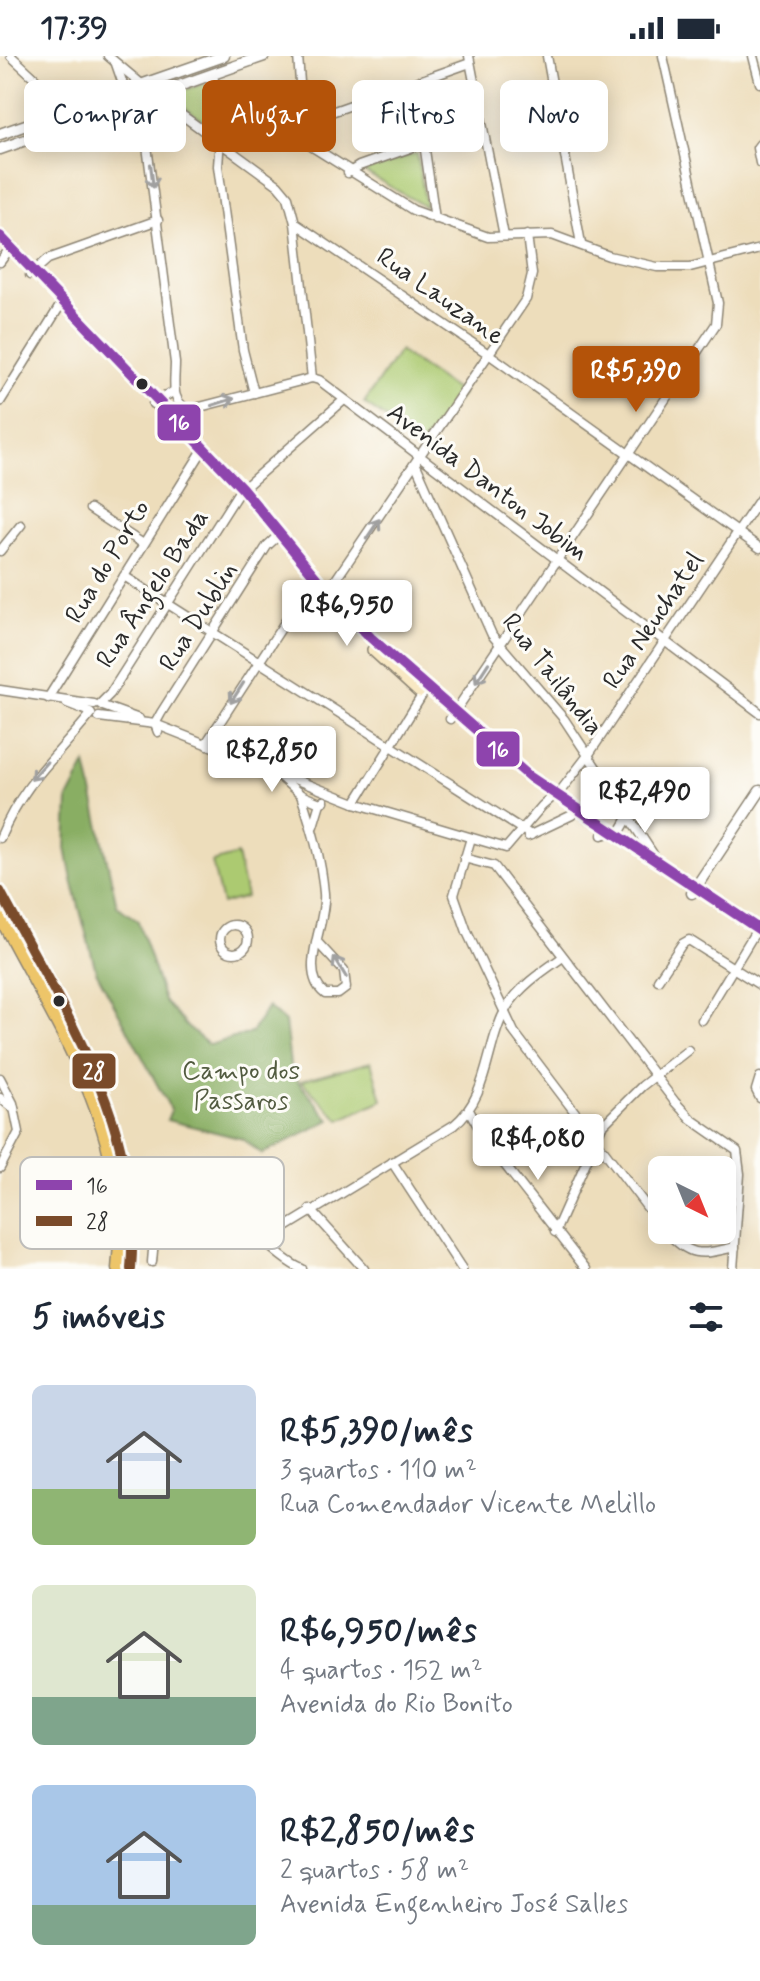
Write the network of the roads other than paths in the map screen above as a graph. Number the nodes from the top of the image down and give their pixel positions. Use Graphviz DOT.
graph roads {
  1 [pos="11,56"];
  2 [pos="108,56"];
  3 [pos="224,56"];
  4 [pos="264,56"];
  5 [pos="298,56"];
  6 [pos="547,56"];
  7 [pos="663,56"];
  8 [pos="753,56"];
  9 [pos="210,58"];
  10 [pos="469,60"];
  11 [pos="116,63"];
  12 [pos="213,74"];
  13 [pos="37,80"];
  14 [pos="122,80"];
  15 [pos="136,80"];
  16 [pos="152,80"];
  17 [pos="214,80"];
  18 [pos="300,80"];
  19 [pos="473,80"];
  20 [pos="186,83"];
  21 [pos="760,83"];
  22 [pos="336,110"];
  23 [pos="24,125"];
  24 [pos="0,134"];
  25 [pos="484,138"];
  26 [pos="24,141"];
  27 [pos="758,147"];
  28 [pos="0,149"];
  29 [pos="148,152"];
  30 [pos="219,152"];
  31 [pos="234,152"];
  32 [pos="319,152"];
  33 [pos="401,152"];
  34 [pos="425,152"];
  35 [pos="760,163"];
  36 [pos="348,173"];
  37 [pos="435,219"];
  38 [pos="158,220"];
  39 [pos="295,223"];
  40 [pos="527,235"];
  41 [pos="0,236"];
  42 [pos="504,236"];
  43 [pos="581,244"];
  44 [pos="6,247"];
  45 [pos="760,249"];
  46 [pos="0,262"];
  47 [pos="709,263"];
  48 [pos="32,273"];
  49 [pos="61,303"];
  50 [pos="490,355"];
  51 [pos="312,378"];
  52 [pos="174,391"];
  53 [pos="254,393"];
  54 [pos="344,400"];
  55 [pos="0,402"];
  56 [pos="156,402"];
  57 [pos="192,412"];
  58 [pos="168,415"];
  59 [pos="202,451"];
  60 [pos="628,455"];
  61 [pos="419,461"];
  62 [pos="240,491"];
  63 [pos="760,499"];
  64 [pos="90,509"];
  65 [pos="21,525"];
  66 [pos="738,532"];
  67 [pos="277,536"];
  68 [pos="142,543"];
  69 [pos="760,548"];
  70 [pos="0,551"];
  71 [pos="558,563"];
  72 [pos="124,576"];
  73 [pos="312,578"];
  74 [pos="326,595"];
  75 [pos="168,605"];
  76 [pos="212,633"];
  77 [pos="665,642"];
  78 [pos="499,647"];
  79 [pos="257,661"];
  80 [pos="0,690"];
  81 [pos="424,692"];
  82 [pos="48,698"];
  83 [pos="96,710"];
  84 [pos="760,713"];
  85 [pos="452,716"];
  86 [pos="157,728"];
  87 [pos="207,742"];
  88 [pos="390,745"];
  89 [pos="589,754"];
  90 [pos="269,768"];
  91 [pos="319,789"];
  92 [pos="760,791"];
  93 [pos="329,794"];
  94 [pos="301,795"];
  95 [pos="552,797"];
  96 [pos="320,803"];
  97 [pos="355,803"];
  98 [pos="572,815"];
  99 [pos="628,818"];
  100 [pos="313,826"];
  101 [pos="527,832"];
  102 [pos="608,835"];
  103 [pos="0,838"];
  104 [pos="471,838"];
  105 [pos="501,849"];
  106 [pos="464,858"];
  107 [pos="658,864"];
  108 [pos="494,866"];
  109 [pos="0,891"];
  110 [pos="694,891"];
  111 [pos="0,916"];
  112 [pos="758,933"];
  113 [pos="318,943"];
  114 [pos="563,957"];
  115 [pos="734,967"];
  116 [pos="658,980"];
  117 [pos="760,985"];
  118 [pos="506,1009"];
  119 [pos="702,1020"];
  120 [pos="688,1050"];
  121 [pos="654,1075"];
  122 [pos="760,1077"];
  123 [pos="0,1078"];
  124 [pos="0,1098"];
  125 [pos="760,1098"];
  126 [pos="15,1109"];
  127 [pos="470,1112"];
  128 [pos="594,1140"];
  129 [pos="111,1157"];
  130 [pos="124,1157"];
  131 [pos="392,1162"];
  132 [pos="0,1168"];
  133 [pos="310,1209"];
  134 [pos="648,1210"];
  135 [pos="284,1227"];
  136 [pos="555,1232"];
  137 [pos="679,1244"];
  138 [pos="735,1247"];
  139 [pos="119,1249"];
  140 [pos="132,1249"];
  141 [pos="153,1249"];
  142 [pos="274,1249"];
  143 [pos="152,1262"];
  144 [pos="118,1269"];
  145 [pos="131,1269"];
  146 [pos="302,1269"];
  147 [pos="364,1269"];
  148 [pos="462,1269"];
  149 [pos="586,1269"];
  150 [pos="733,1269"];
  1 -- 13 [label="street"];
  2 -- 11 [label="street"];
  3 -- 9 [label="street"];
  4 -- 12 [label="street"];
  5 -- 18 [label="street"];
  6 -- 43 [label="street"];
  7 -- 47 [label="street"];
  8 -- 21 [label="street"];
  9 -- 16 [label="street"];
  10 -- 19 [label="street"];
  10 -- 22 [label="street"];
  11 -- 14 [label="street"];
  11 -- 15 [label="street"];
  12 -- 17 [label="street"];
  12 -- 20 [label="street"];
  23 -- 24 [label="street"];
  25 -- 42 [label="street"];
  26 -- 28 [label="street"];
  27 -- 35 [label="street"];
  29 -- 38 [label="street, one-way"];
  30 -- 53 [label="street"];
  31 -- 39 [label="street"];
  32 -- 36 [label="street"];
  33 -- 36 [label="street"];
  34 -- 37 [label="street"];
  36 -- 37 [label="street"];
  37 -- 42 [label="street"];
  38 -- 48 [label="street"];
  38 -- 52 [label="street"];
  39 -- 50 [label="street, Rua Lauzane"];
  39 -- 51 [label="street"];
  40 -- 42 [label="street"];
  40 -- 43 [label="street"];
  40 -- 50 [label="street"];
  41 -- 44 [label="main road"];
  43 -- 47 [label="street"];
  44 -- 46 [label="street"];
  44 -- 48 [label="main road"];
  45 -- 47 [label="street"];
  47 -- 60 [label="street"];
  48 -- 49 [label="main road"];
  49 -- 55 [label="street"];
  49 -- 56 [label="main road"];
  50 -- 60 [label="street, Rua Lauzane"];
  50 -- 61 [label="street"];
  51 -- 53 [label="street"];
  51 -- 54 [label="street, Avenida Danton Jobim"];
  52 -- 56 [label="street"];
  52 -- 57 [label="street"];
  57 -- 53 [label="street, one-way"];
  54 -- 61 [label="street, Avenida Danton Jobim"];
  54 -- 62 [label="street, Rua Ângelo Bada"];
  56 -- 58 [label="main road"];
  57 -- 58 [label="street"];
  58 -- 59 [label="main road"];
  59 -- 62 [label="main road"];
  59 -- 68 [label="street, Rua do Porto"];
  60 -- 66 [label="street, Rua Lauzane"];
  60 -- 71 [label="street"];
  61 -- 71 [label="street, Avenida Danton Jobim"];
  74 -- 61 [label="street, one-way"];
  61 -- 78 [label="street, Rua Tailândia"];
  62 -- 67 [label="main road"];
  62 -- 75 [label="street, Rua Ângelo Bada"];
  63 -- 66 [label="street, Rua Neuchatel"];
  64 -- 68 [label="street"];
  65 -- 70 [label="street"];
  66 -- 69 [label="street, Rua Lauzane"];
  66 -- 77 [label="street, Rua Neuchatel"];
  67 -- 73 [label="main road"];
  67 -- 76 [label="street, Rua Dublin"];
  68 -- 72 [label="street, Rua do Porto"];
  71 -- 77 [label="street, Avenida Danton Jobim"];
  71 -- 78 [label="street"];
  72 -- 75 [label="street"];
  72 -- 82 [label="street, Rua do Porto"];
  73 -- 74 [label="main road"];
  73 -- 79 [label="street"];
  74 -- 81 [label="main road"];
  75 -- 76 [label="street"];
  75 -- 83 [label="street, Rua Ângelo Bada"];
  76 -- 79 [label="street"];
  76 -- 86 [label="street, Rua Dublin"];
  77 -- 84 [label="street, Avenida Danton Jobim"];
  77 -- 89 [label="street, Rua Neuchatel"];
  78 -- 85 [label="street, one-way"];
  78 -- 89 [label="street, Rua Tailândia"];
  79 -- 87 [label="street, one-way"];
  79 -- 88 [label="street"];
  80 -- 82 [label="street"];
  81 -- 85 [label="main road"];
  81 -- 88 [label="street"];
  82 -- 83 [label="street"];
  83 -- 86 [label="street"];
  83 -- 103 [label="street, Rua Ângelo Bada, one-way"];
  85 -- 95 [label="main road"];
  86 -- 87 [label="street"];
  87 -- 90 [label="street"];
  88 -- 97 [label="street"];
  88 -- 101 [label="street"];
  89 -- 95 [label="street, Rua Neuchatel"];
  89 -- 99 [label="street, Rua Tailândia"];
  90 -- 91 [label="street"];
  90 -- 94 [label="street"];
  91 -- 93 [label="street"];
  91 -- 96 [label="street"];
  92 -- 110 [label="street"];
  93 -- 96 [label="street"];
  93 -- 97 [label="street"];
  94 -- 96 [label="street"];
  94 -- 100 [label="street"];
  95 -- 98 [label="main road"];
  95 -- 101 [label="street, Rua Neuchatel"];
  95 -- 102 [label="main road"];
  96 -- 100 [label="street"];
  97 -- 104 [label="street"];
  98 -- 101 [label="street"];
  98 -- 102 [label="main road"];
  99 -- 102 [label="street"];
  99 -- 107 [label="street, Rua Tailândia"];
  100 -- 113 [label="street"];
  101 -- 105 [label="street"];
  102 -- 107 [label="main road"];
  102 -- 110 [label="main road"];
  104 -- 105 [label="street"];
  104 -- 106 [label="street"];
  105 -- 108 [label="street"];
  106 -- 108 [label="street"];
  106 -- 118 [label="street"];
  107 -- 110 [label="main road"];
  108 -- 114 [label="street"];
  109 -- 130 [label="main road"];
  110 -- 112 [label="main road"];
  111 -- 129 [label="main road"];
  112 -- 115 [label="street"];
  113 -- 113 [label="street, one-way"];
  114 -- 118 [label="street"];
  114 -- 121 [label="street"];
  115 -- 116 [label="street"];
  115 -- 117 [label="street"];
  115 -- 119 [label="street"];
  118 -- 127 [label="street"];
  118 -- 128 [label="street"];
  120 -- 121 [label="street"];
  121 -- 128 [label="street"];
  121 -- 138 [label="street"];
  122 -- 125 [label="street"];
  123 -- 126 [label="street"];
  124 -- 126 [label="street"];
  126 -- 132 [label="street"];
  127 -- 131 [label="street"];
  127 -- 136 [label="street"];
  128 -- 134 [label="street"];
  128 -- 136 [label="street"];
  131 -- 133 [label="street"];
  131 -- 148 [label="street"];
  133 -- 135 [label="street"];
  133 -- 147 [label="street"];
  136 -- 149 [label="street"];
  137 -- 138 [label="street"];
  138 -- 150 [label="street"];
  139 -- 144 [label="main road"];
  140 -- 145 [label="main road"];
  141 -- 143 [label="street"];
  142 -- 146 [label="street"];
}
